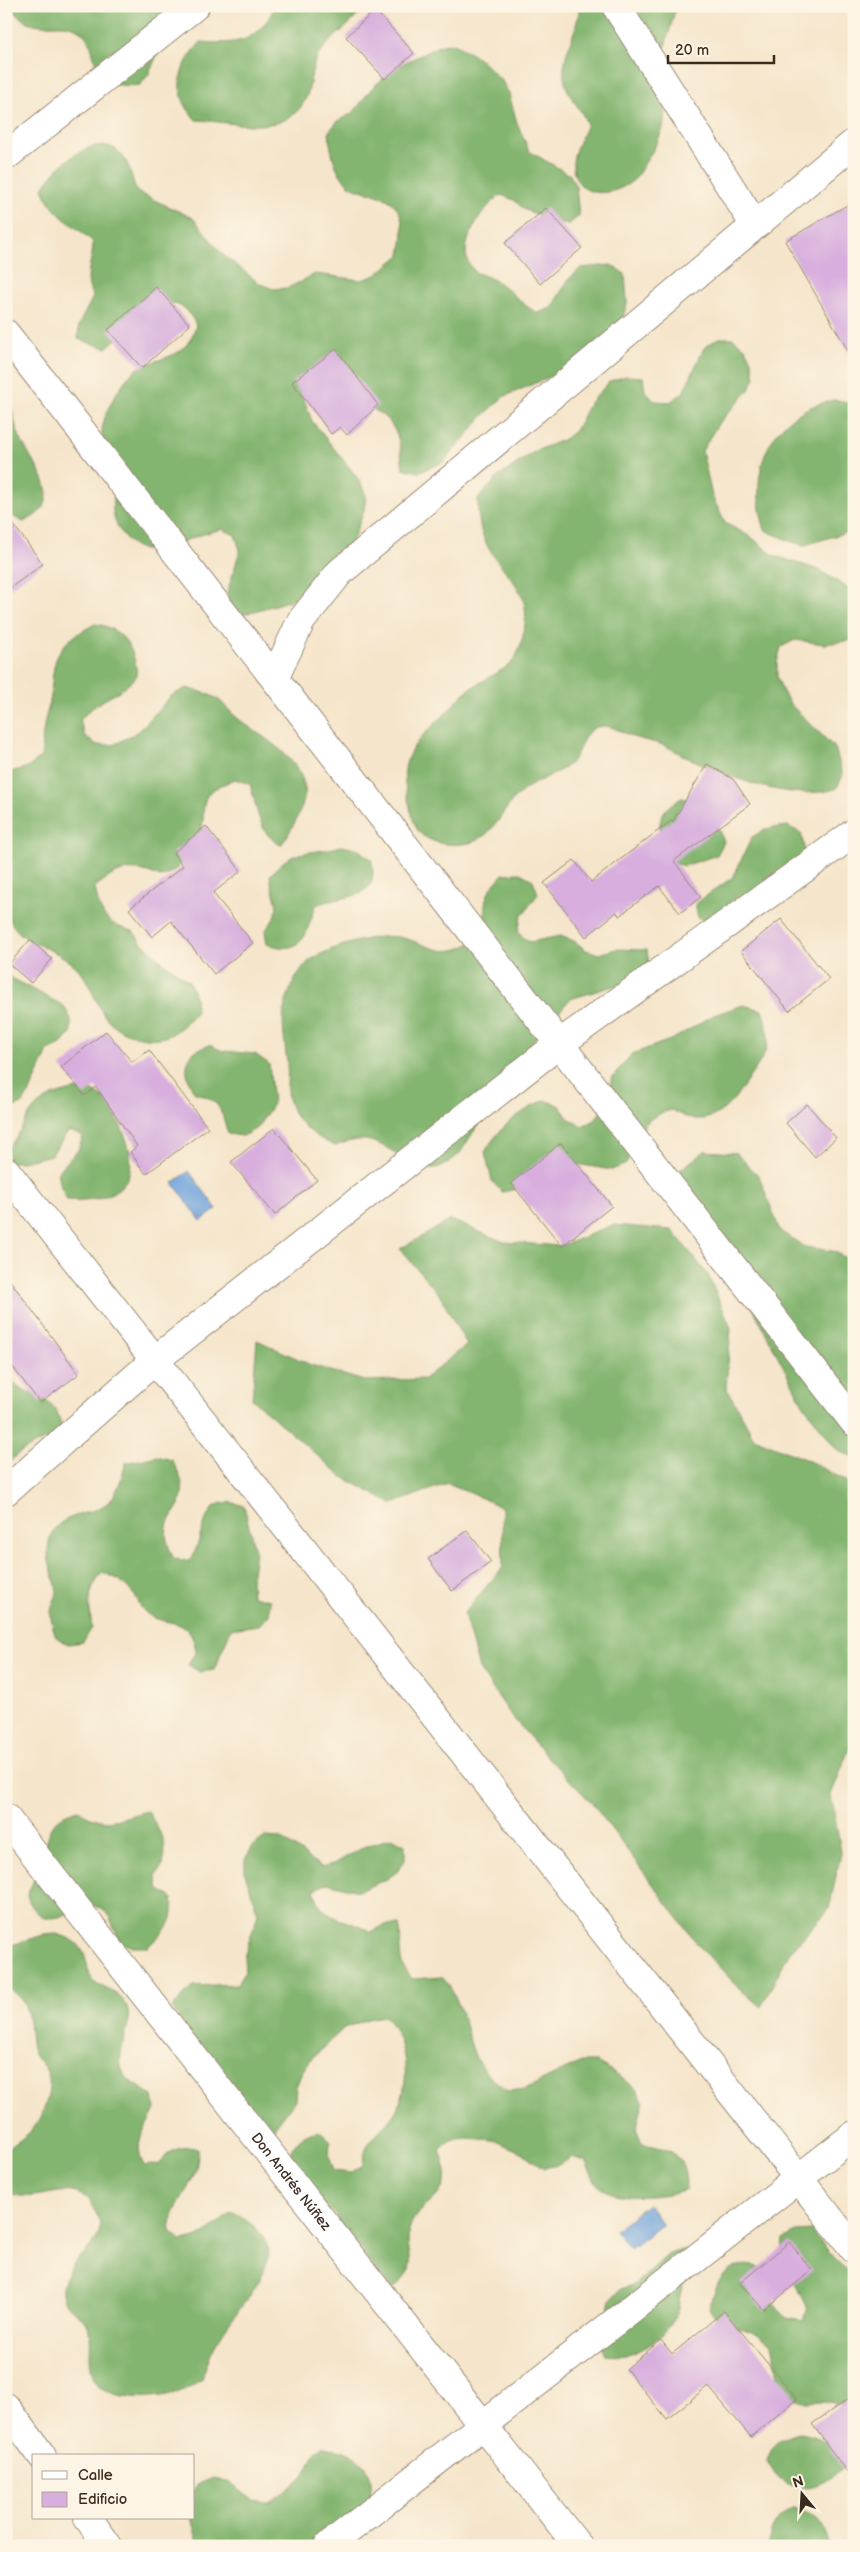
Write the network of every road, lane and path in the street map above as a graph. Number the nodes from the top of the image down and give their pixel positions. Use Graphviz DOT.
graph roads {
  1 [pos="195,6"];
  2 [pos="616,6"];
  3 [pos="854,143"];
  4 [pos="6,156"];
  5 [pos="754,224"];
  6 [pos="6,334"];
  7 [pos="275,677"];
  8 [pos="854,832"];
  9 [pos="559,1044"];
  10 [pos="6,1171"];
  11 [pos="155,1360"];
  12 [pos="854,1422"];
  13 [pos="6,1491"];
  14 [pos="6,1818"];
  15 [pos="854,2135"];
  16 [pos="798,2178"];
  17 [pos="854,2249"];
  18 [pos="6,2406"];
  19 [pos="483,2424"];
  20 [pos="41,2454"];
  21 [pos="89,2520"];
  22 [pos="108,2546"];
  23 [pos="328,2546"];
  24 [pos="578,2546"];
  1 -- 4 [label="street"];
  2 -- 5 [label="street"];
  3 -- 5 [label="street"];
  5 -- 7 [label="street"];
  6 -- 7 [label="street"];
  7 -- 9 [label="street"];
  8 -- 9 [label="street"];
  9 -- 11 [label="street"];
  9 -- 12 [label="street"];
  10 -- 11 [label="street"];
  11 -- 13 [label="street"];
  11 -- 16 [label="street"];
  14 -- 19 [label="street, Don Andrés Núñez"];
  15 -- 16 [label="street"];
  16 -- 17 [label="street"];
  16 -- 19 [label="street"];
  18 -- 20 [label="street"];
  19 -- 23 [label="street"];
  19 -- 24 [label="street, Don Andrés Núñez"];
  21 -- 22 [label="street"];
}
